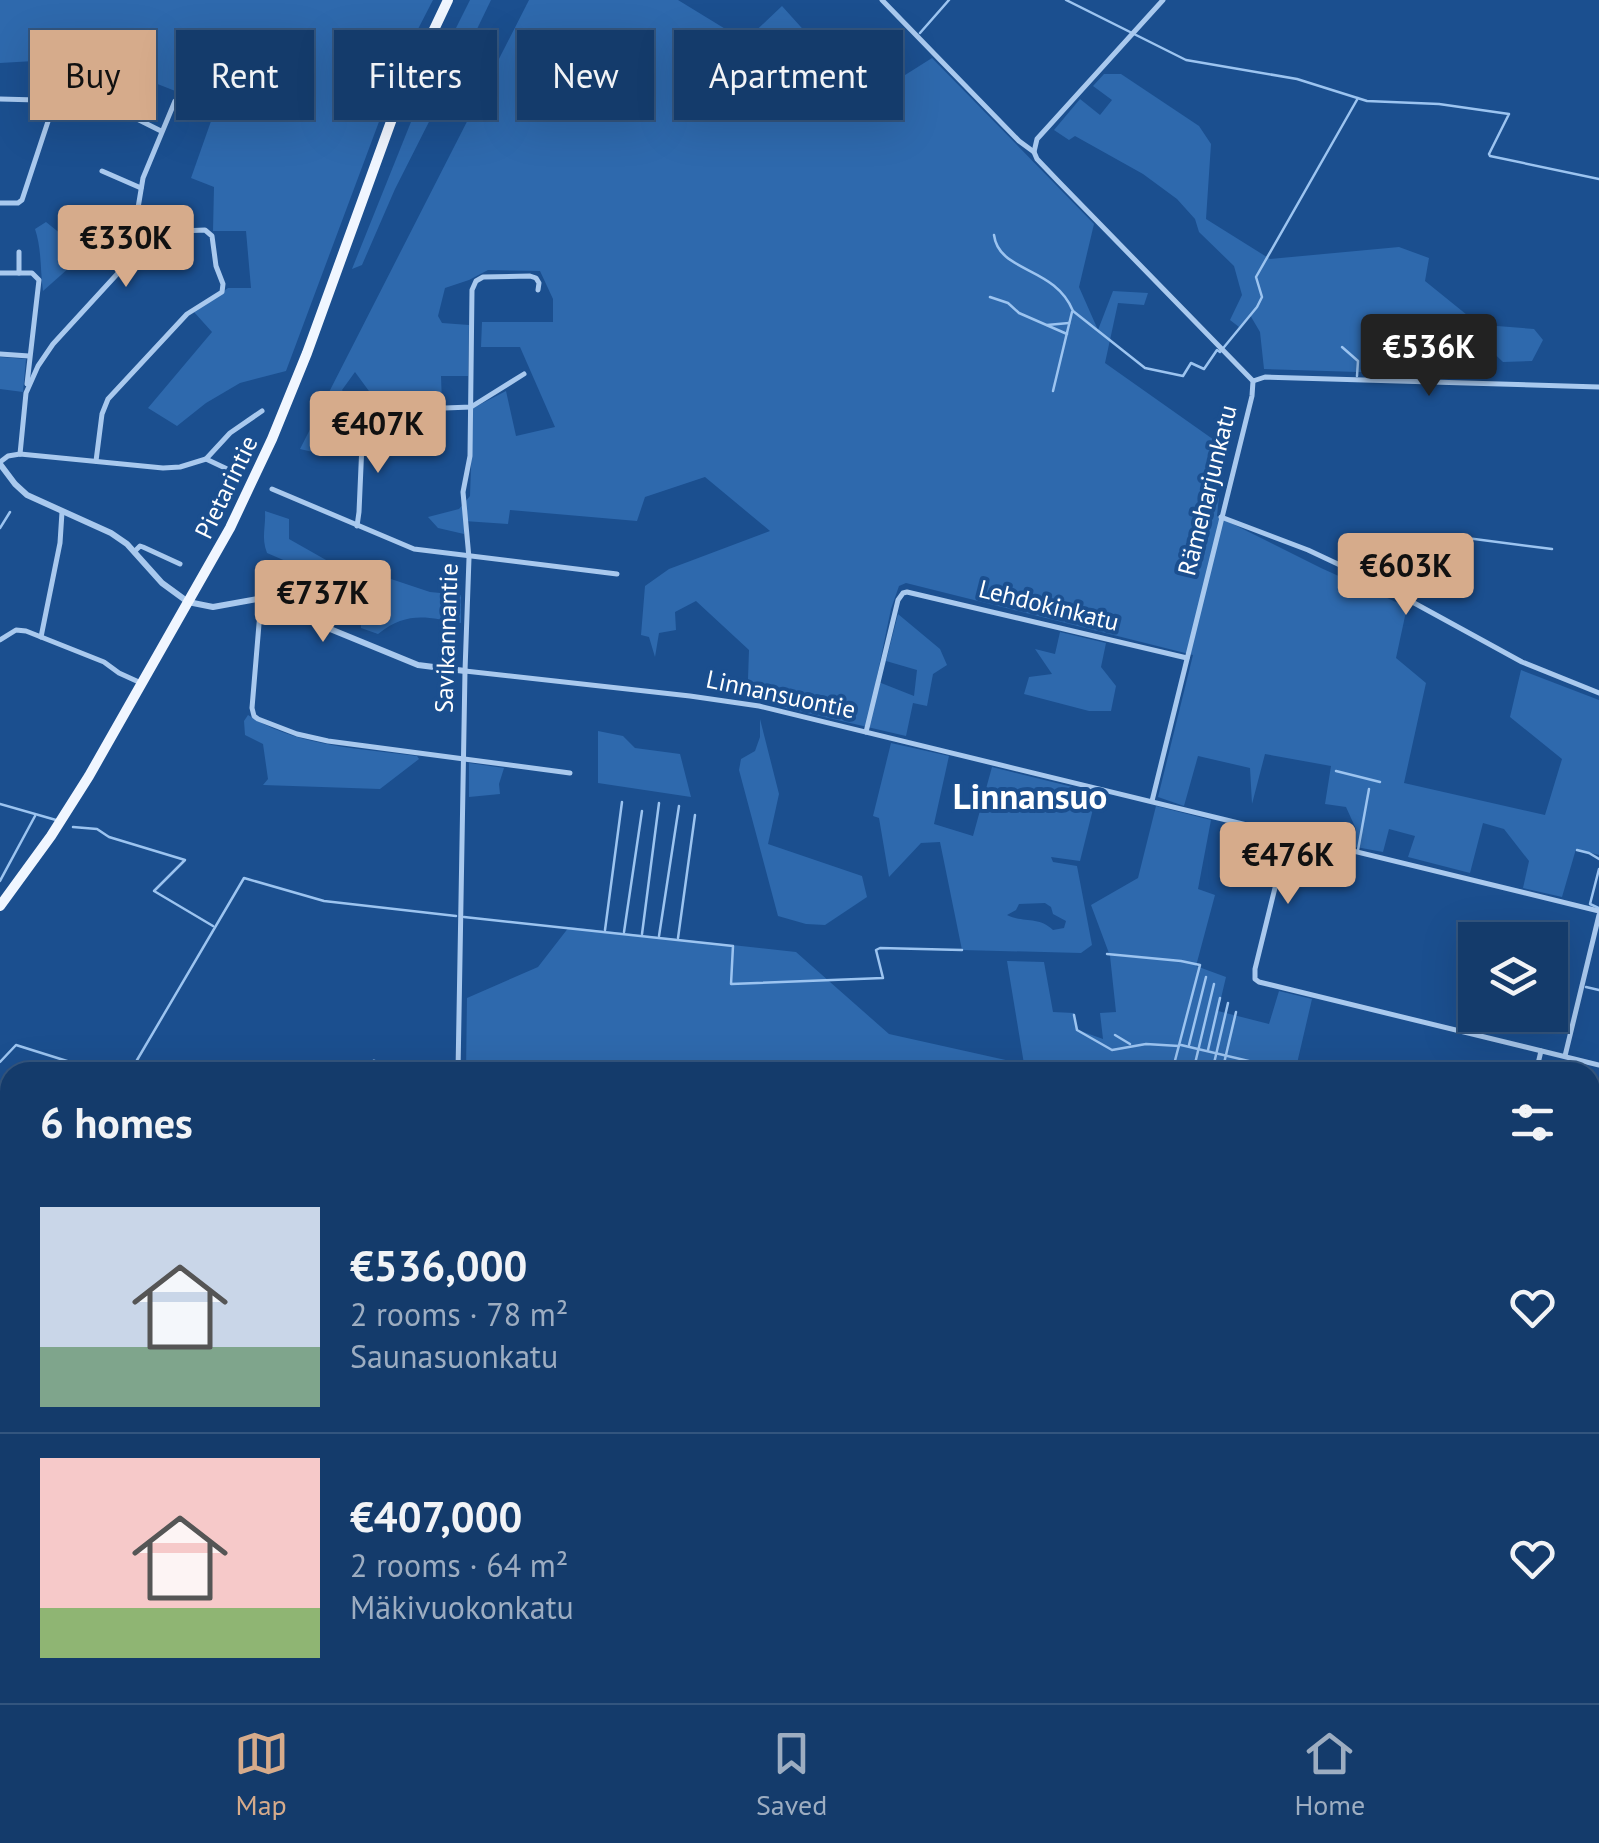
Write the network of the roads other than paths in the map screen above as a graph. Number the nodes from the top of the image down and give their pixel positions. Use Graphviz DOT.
graph roads {
  1 [pos="448,0"];
  2 [pos="882,0"];
  3 [pos="1162,0"];
  4 [pos="0,99"];
  5 [pos="30,100"];
  6 [pos="175,101"];
  7 [pos="48,120"];
  8 [pos="140,120"];
  9 [pos="161,130"];
  10 [pos="1034,152"];
  11 [pos="102,171"];
  12 [pos="140,188"];
  13 [pos="0,203"];
  14 [pos="80,232"];
  15 [pos="134,233"];
  16 [pos="19,252"];
  17 [pos="0,273"];
  18 [pos="18,273"];
  19 [pos="538,290"];
  20 [pos="0,354"];
  21 [pos="29,356"];
  22 [pos="524,374"];
  23 [pos="1252,380"];
  24 [pos="1599,386"];
  25 [pos="26,394"];
  26 [pos="471,407"];
  27 [pos="262,411"];
  28 [pos="20,454"];
  29 [pos="206,459"];
  30 [pos="96,462"];
  31 [pos="0,463"];
  32 [pos="242,476"];
  33 [pos="272,489"];
  34 [pos="62,512"];
  35 [pos="1222,517"];
  36 [pos="356,526"];
  37 [pos="135,551"];
  38 [pos="469,558"];
  39 [pos="180,564"];
  40 [pos="617,574"];
  41 [pos="261,600"];
  42 [pos="188,602"];
  43 [pos="41,637"];
  44 [pos="0,640"];
  45 [pos="1186,658"];
  46 [pos="465,671"];
  47 [pos="141,682"];
  48 [pos="1599,693"];
  49 [pos="866,732"];
  50 [pos="463,758"];
  51 [pos="570,773"];
  52 [pos="1152,801"];
  53 [pos="1288,835"];
  54 [pos="0,906"];
  55 [pos="1599,913"];
  56 [pos="1542,1051"];
  57 [pos="1565,1056"];
  58 [pos="458,1062"];
  59 [pos="1539,1062"];
  60 [pos="1585,1062"];
  1 -- 42 [label="main road, Pietarintie"];
  2 -- 10 [label="street, Rämeharjunkatu"];
  3 -- 10 [label="street"];
  4 -- 5 [label="street"];
  6 -- 9 [label="street"];
  7 -- 13 [label="street"];
  8 -- 9 [label="street"];
  9 -- 12 [label="street"];
  10 -- 23 [label="street, Rämeharjunkatu"];
  11 -- 12 [label="street"];
  12 -- 15 [label="street"];
  14 -- 15 [label="street"];
  15 -- 25 [label="street"];
  15 -- 30 [label="street"];
  16 -- 18 [label="street"];
  17 -- 18 [label="street"];
  18 -- 21 [label="street"];
  19 -- 26 [label="street, Savikannantie"];
  20 -- 21 [label="street"];
  21 -- 25 [label="street"];
  22 -- 26 [label="street"];
  23 -- 24 [label="street"];
  23 -- 35 [label="street, Rämeharjunkatu"];
  25 -- 28 [label="street"];
  26 -- 36 [label="street"];
  26 -- 38 [label="street, Savikannantie"];
  27 -- 29 [label="street"];
  28 -- 30 [label="street"];
  28 -- 31 [label="street"];
  29 -- 30 [label="street"];
  29 -- 32 [label="street"];
  31 -- 34 [label="street"];
  33 -- 36 [label="street"];
  34 -- 37 [label="street"];
  34 -- 43 [label="street"];
  35 -- 45 [label="street, Rämeharjunkatu"];
  35 -- 48 [label="street"];
  36 -- 38 [label="street"];
  37 -- 39 [label="street"];
  37 -- 42 [label="street"];
  38 -- 40 [label="street"];
  38 -- 46 [label="street, Savikannantie"];
  41 -- 42 [label="street"];
  41 -- 46 [label="street, Linnansuontie"];
  41 -- 50 [label="street"];
  42 -- 47 [label="main road, Pietarintie"];
  43 -- 44 [label="street"];
  43 -- 47 [label="street"];
  45 -- 49 [label="street, Lehdokinkatu"];
  45 -- 52 [label="street, Rämeharjunkatu"];
  46 -- 49 [label="street, Linnansuontie"];
  46 -- 50 [label="street, Savikannantie"];
  47 -- 54 [label="main road, Pietarintie"];
  49 -- 52 [label="street, Linnansuontie"];
  50 -- 51 [label="street"];
  50 -- 58 [label="street, Savikannantie"];
  52 -- 53 [label="street, Linnansuontie"];
  53 -- 55 [label="street, Linnansuontie"];
  53 -- 56 [label="street"];
  55 -- 57 [label="street"];
  56 -- 57 [label="street"];
  56 -- 59 [label="street"];
  57 -- 60 [label="street"];
}
